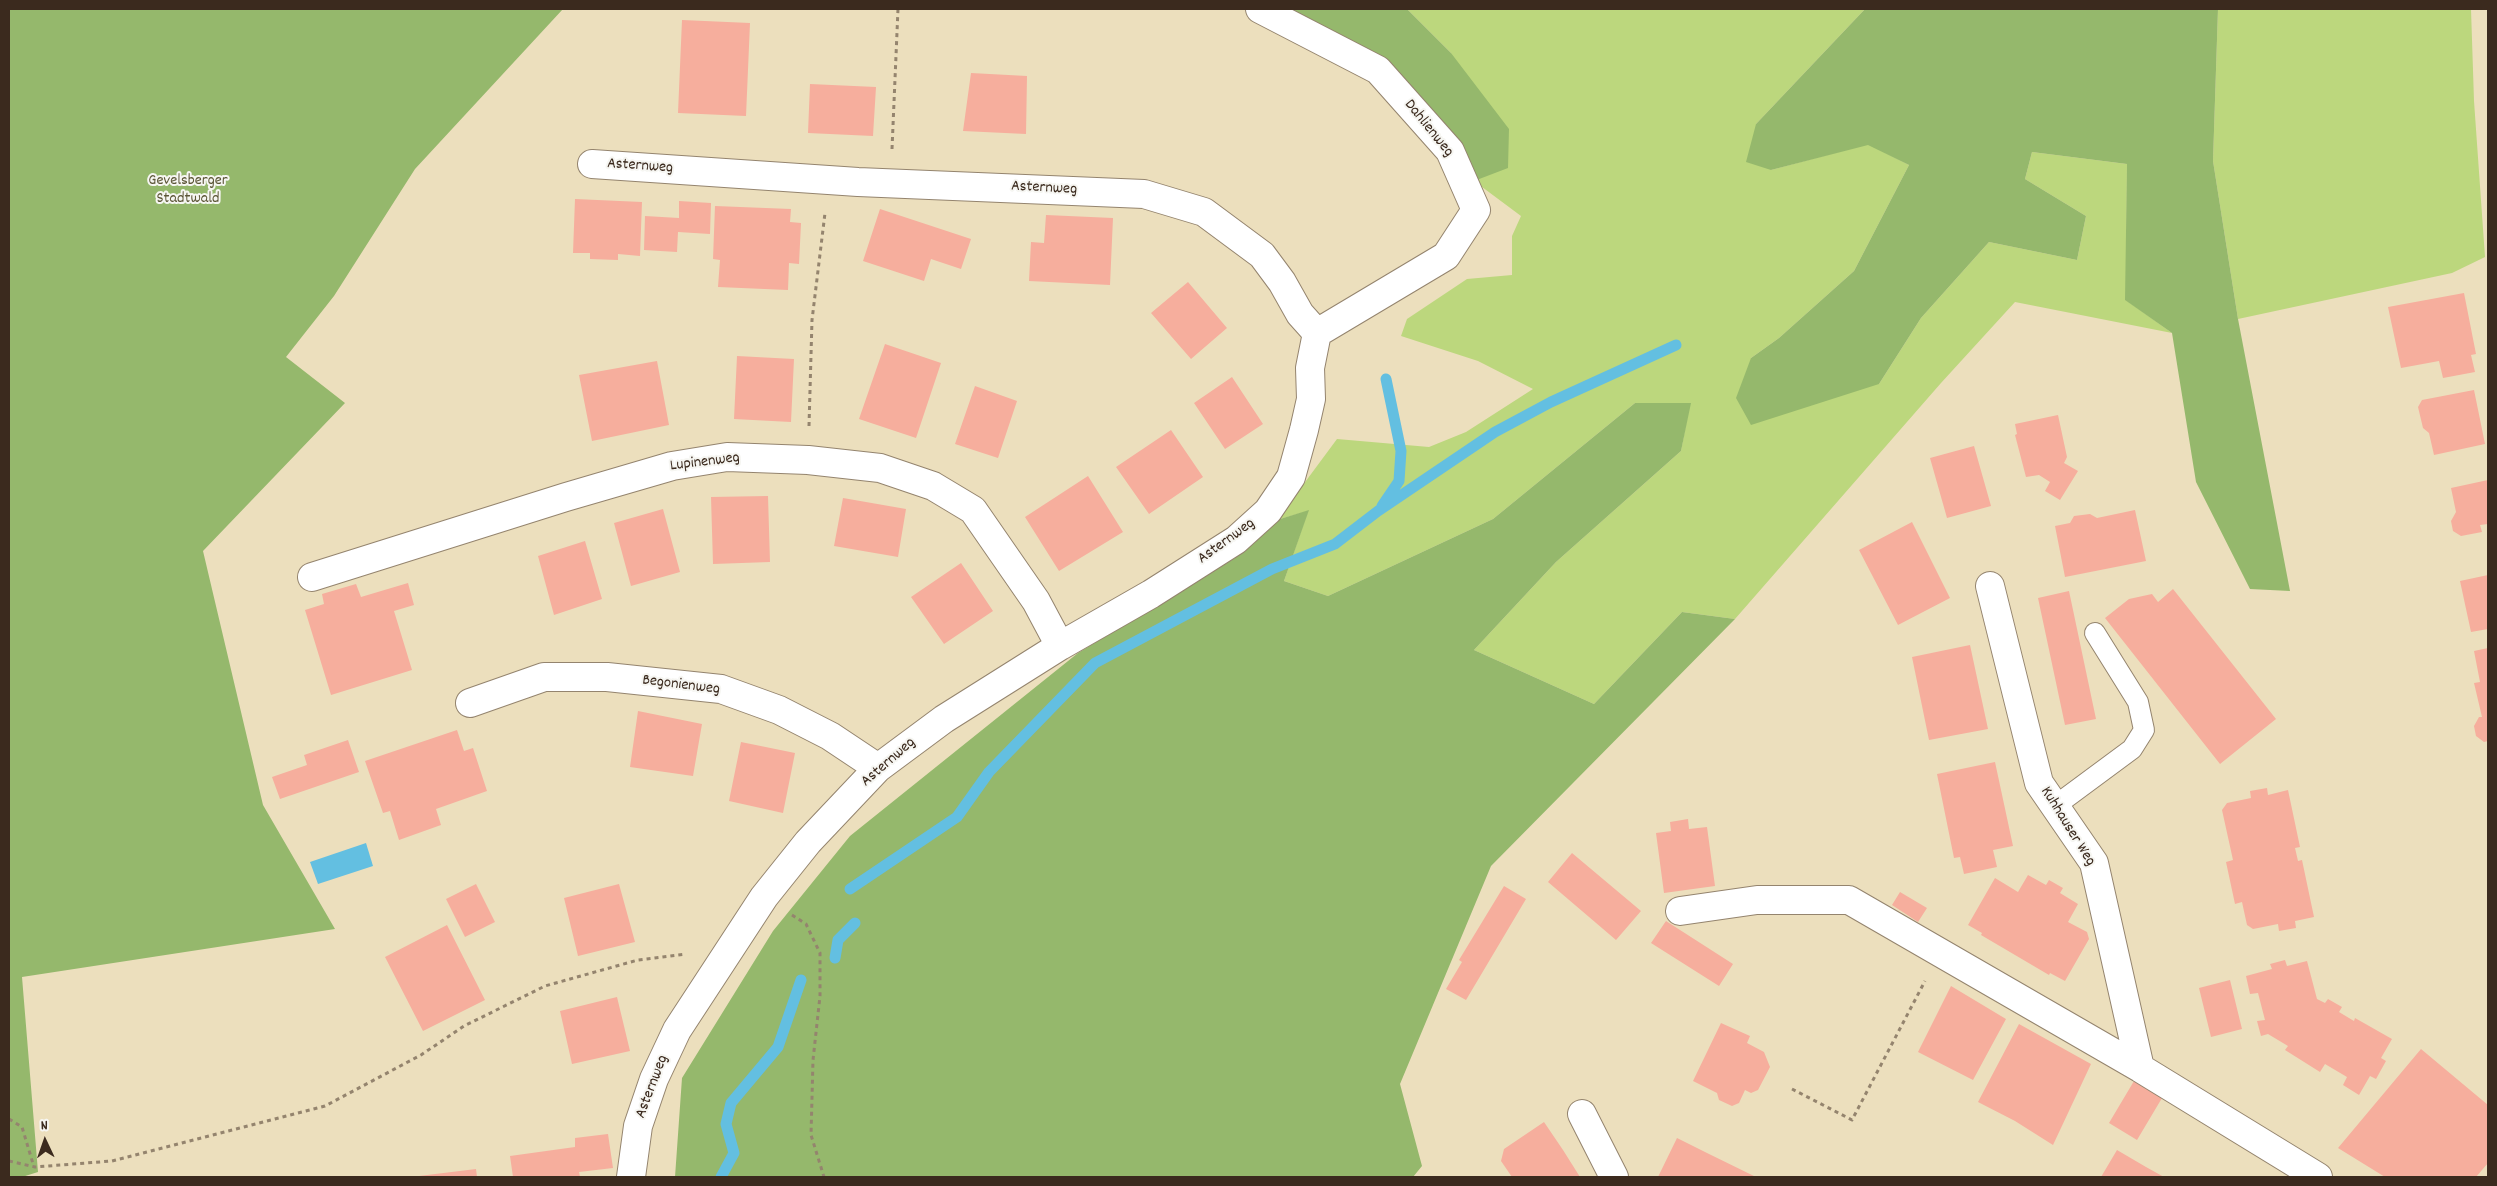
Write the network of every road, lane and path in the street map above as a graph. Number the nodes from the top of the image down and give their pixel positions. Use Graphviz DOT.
graph roads {
  1 [pos="898,9"];
  2 [pos="1260,9"];
  3 [pos="592,164"];
  4 [pos="829,180"];
  5 [pos="891,182"];
  6 [pos="1317,333"];
  7 [pos="808,460"];
  8 [pos="312,577"];
  9 [pos="1990,586"];
  10 [pos="2095,633"];
  11 [pos="1060,646"];
  12 [pos="470,703"];
  13 [pos="878,768"];
  14 [pos="2055,806"];
  15 [pos="764,897"];
  16 [pos="1680,911"];
  17 [pos="1940,951"];
  18 [pos="715,968"];
  19 [pos="2140,1068"];
  20 [pos="1792,1089"];
  21 [pos="1582,1114"];
  22 [pos="9,1120"];
  23 [pos="9,1161"];
  24 [pos="35,1167"];
  25 [pos="631,1177"];
  26 [pos="824,1177"];
  27 [pos="1614,1177"];
  28 [pos="2318,1177"];
  1 -- 5 [label="path"];
  2 -- 6 [label="street, Dahlienweg"];
  3 -- 4 [label="street, Asternweg"];
  4 -- 5 [label="street, Asternweg"];
  4 -- 7 [label="path"];
  5 -- 6 [label="street, Asternweg"];
  6 -- 11 [label="street, Asternweg"];
  7 -- 8 [label="street, Lupinenweg"];
  7 -- 11 [label="street, Lupinenweg"];
  9 -- 14 [label="street, Kuhhauser Weg"];
  10 -- 14 [label="lane"];
  11 -- 13 [label="street, Asternweg"];
  12 -- 13 [label="street, Begonienweg"];
  13 -- 15 [label="street, Asternweg"];
  14 -- 19 [label="street, Kuhhauser Weg"];
  15 -- 18 [label="street, Asternweg"];
  15 -- 26 [label="path"];
  16 -- 17 [label="street"];
  17 -- 19 [label="street"];
  17 -- 20 [label="path"];
  18 -- 24 [label="path"];
  18 -- 25 [label="street, Asternweg"];
  19 -- 28 [label="street"];
  21 -- 27 [label="street"];
  22 -- 24 [label="path"];
  23 -- 24 [label="path"];
}
